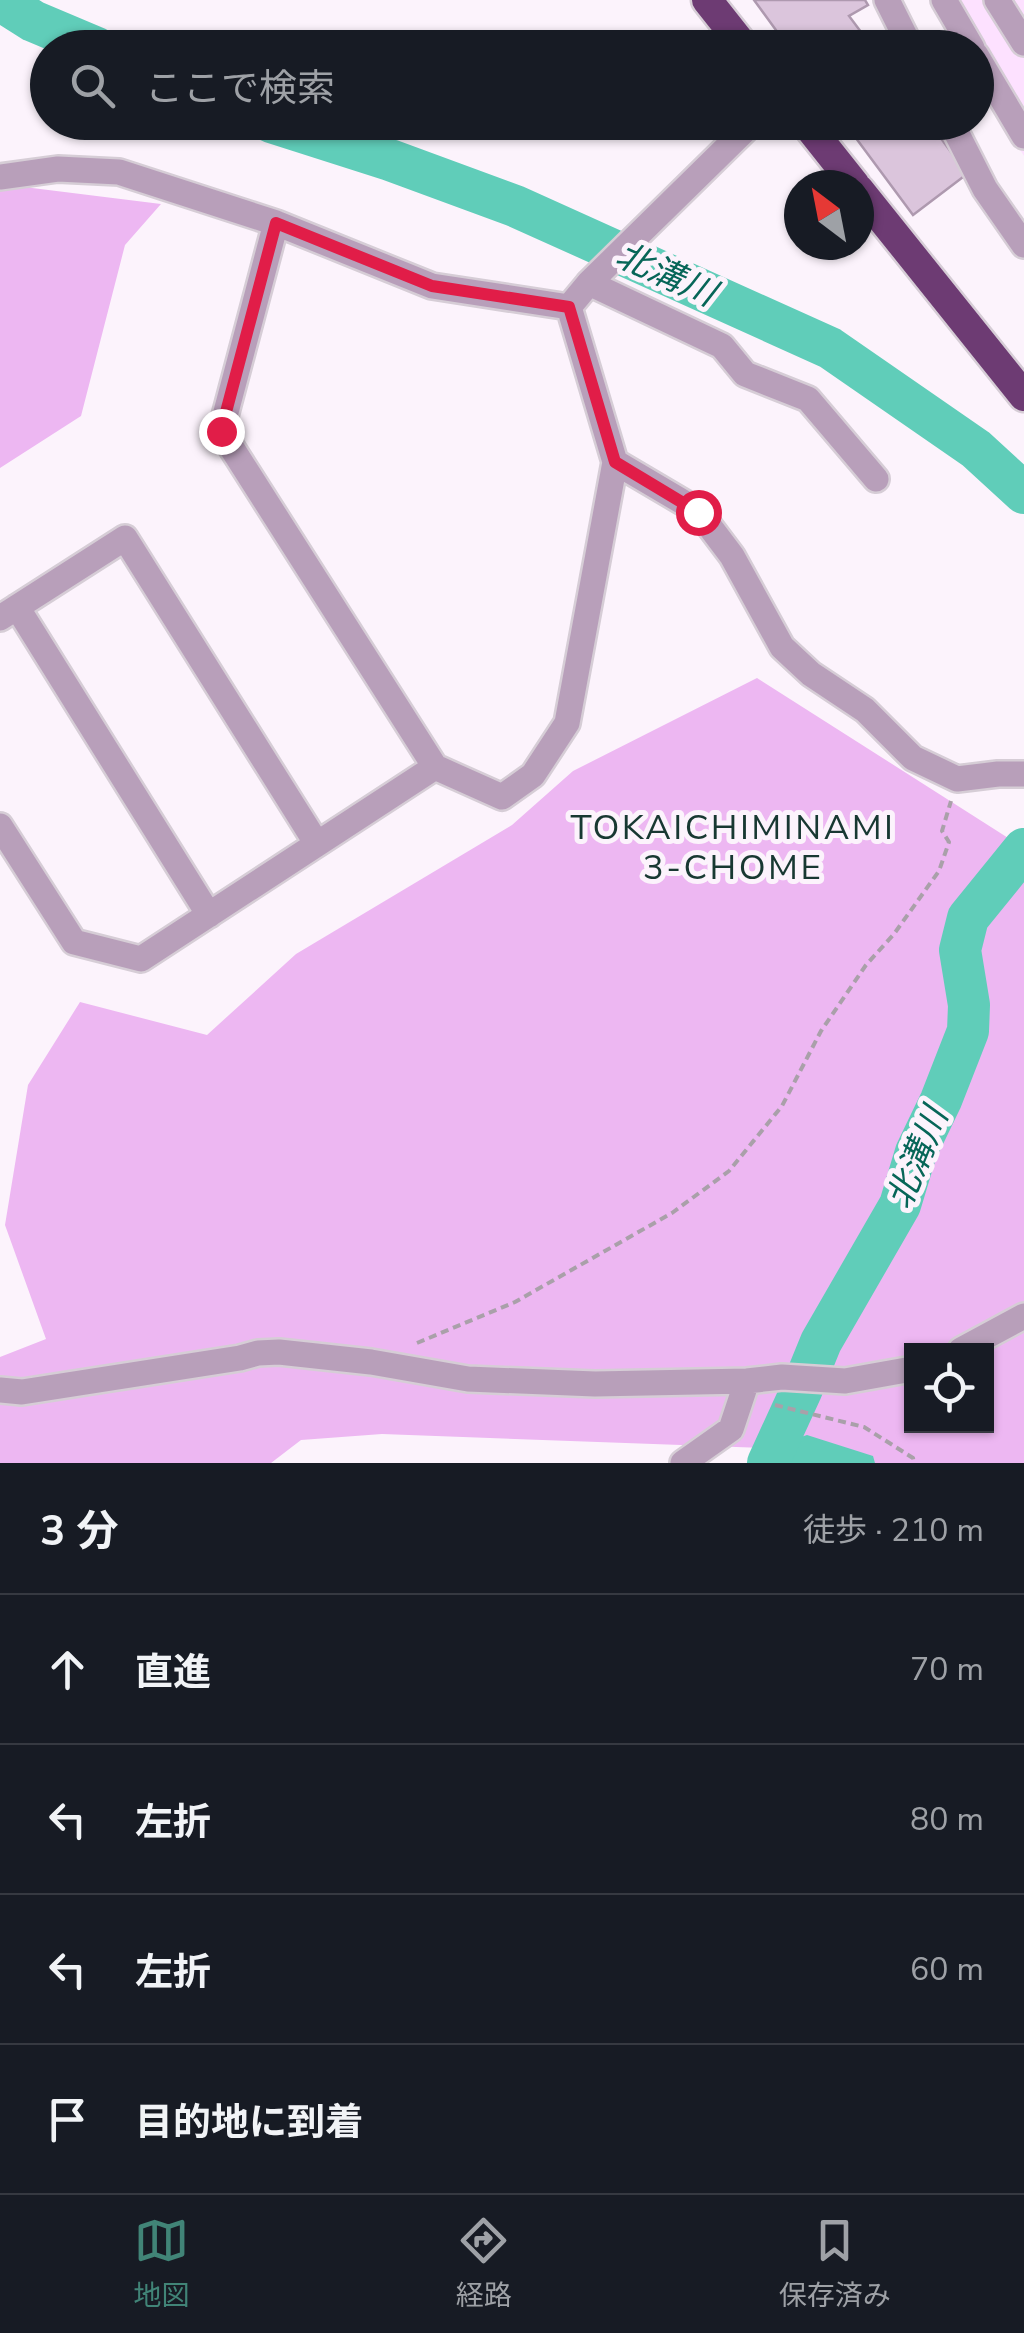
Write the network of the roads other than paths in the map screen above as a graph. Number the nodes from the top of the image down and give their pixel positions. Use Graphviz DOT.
graph roads {
  1 [pos="707,0"];
  2 [pos="886,0"];
  3 [pos="944,0"];
  4 [pos="997,0"];
  5 [pos="731,30"];
  6 [pos="902,30"];
  7 [pos="962,30"];
  8 [pos="1024,42"];
  9 [pos="994,85"];
  10 [pos="1024,136"];
  11 [pos="735,140"];
  12 [pos="819,140"];
  13 [pos="959,140"];
  14 [pos="843,170"];
  15 [pos="0,177"];
  16 [pos="874,209"];
  17 [pos="276,223"];
  18 [pos="1024,246"];
  19 [pos="590,283"];
  20 [pos="569,307"];
  21 [pos="1024,396"];
  22 [pos="615,462"];
  23 [pos="876,478"];
  24 [pos="9,612"];
  25 [pos="435,767"];
  26 [pos="1024,774"];
  27 [pos="0,826"];
  28 [pos="318,844"];
  29 [pos="209,915"];
  30 [pos="1024,1316"];
  31 [pos="974,1343"];
  32 [pos="904,1370"];
  33 [pos="744,1388"];
  34 [pos="0,1390"];
  35 [pos="682,1463"];
  1 -- 5 [label="highway"];
  2 -- 6 [label="street"];
  3 -- 7 [label="street"];
  4 -- 8 [label="street"];
  9 -- 10 [label="street"];
  11 -- 19 [label="street"];
  12 -- 14 [label="highway"];
  13 -- 18 [label="street"];
  15 -- 17 [label="street"];
  16 -- 21 [label="highway"];
  17 -- 20 [label="street"];
  17 -- 25 [label="street"];
  19 -- 20 [label="street"];
  19 -- 23 [label="street"];
  20 -- 22 [label="street"];
  22 -- 25 [label="street"];
  22 -- 26 [label="street"];
  24 -- 28 [label="street"];
  24 -- 29 [label="street"];
  25 -- 28 [label="street"];
  27 -- 29 [label="street"];
  28 -- 29 [label="street"];
  30 -- 31 [label="street"];
  32 -- 33 [label="street"];
  33 -- 34 [label="street"];
  33 -- 35 [label="street"];
}
